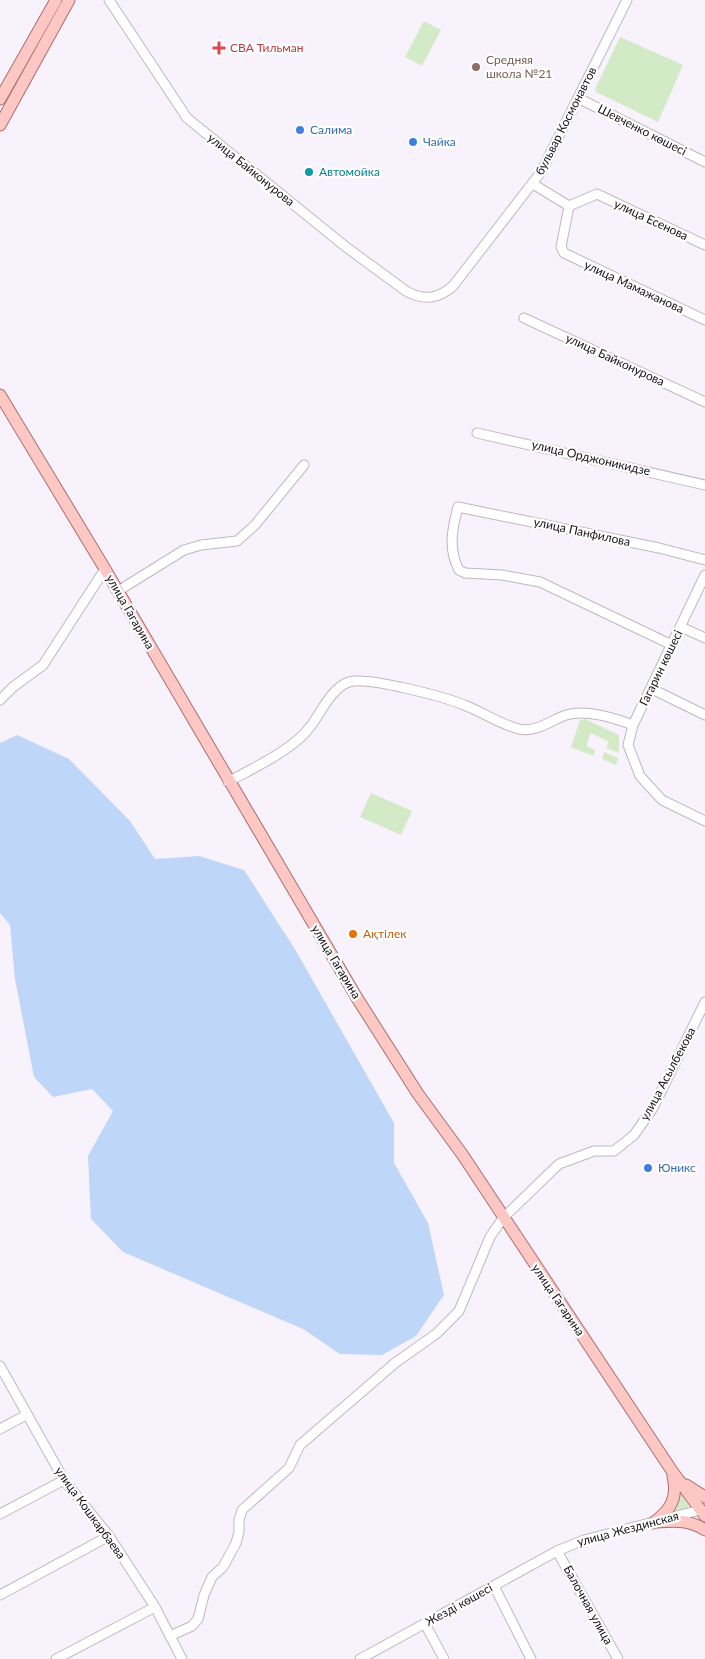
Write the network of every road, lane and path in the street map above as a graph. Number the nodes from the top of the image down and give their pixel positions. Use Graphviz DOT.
graph roads {
  1 [pos="56,0"];
  2 [pos="70,0"];
  3 [pos="109,0"];
  4 [pos="627,0"];
  5 [pos="578,98"];
  6 [pos="0,99"];
  7 [pos="0,125"];
  8 [pos="705,162"];
  9 [pos="533,184"];
  10 [pos="569,206"];
  11 [pos="705,245"];
  12 [pos="432,298"];
  13 [pos="524,318"];
  14 [pos="705,320"];
  15 [pos="0,395"];
  16 [pos="705,402"];
  17 [pos="477,432"];
  18 [pos="304,465"];
  19 [pos="705,485"];
  20 [pos="705,560"];
  21 [pos="105,569"];
  22 [pos="705,575"];
  23 [pos="118,591"];
  24 [pos="681,626"];
  25 [pos="705,638"];
  26 [pos="672,645"];
  27 [pos="652,689"];
  28 [pos="0,700"];
  29 [pos="705,715"];
  30 [pos="633,725"];
  31 [pos="228,782"];
  32 [pos="705,821"];
  33 [pos="705,1002"];
  34 [pos="502,1218"];
  35 [pos="0,1366"];
  36 [pos="26,1415"];
  37 [pos="0,1429"];
  38 [pos="672,1472"];
  39 [pos="64,1480"];
  40 [pos="705,1497"];
  41 [pos="703,1512"];
  42 [pos="0,1514"];
  43 [pos="653,1522"];
  44 [pos="705,1530"];
  45 [pos="109,1536"];
  46 [pos="557,1551"];
  47 [pos="494,1586"];
  48 [pos="0,1595"];
  49 [pos="155,1607"];
  50 [pos="424,1624"];
  51 [pos="170,1636"];
  52 [pos="56,1659"];
  53 [pos="182,1659"];
  54 [pos="361,1659"];
  55 [pos="444,1659"];
  56 [pos="531,1659"];
  57 [pos="618,1659"];
  1 -- 6 [label="main road"];
  2 -- 7 [label="main road"];
  3 -- 12 [label="street, улица Байконурова"];
  4 -- 5 [label="street, бульвар Космонавтов"];
  5 -- 8 [label="street, Шевченко көшесі"];
  5 -- 9 [label="street, бульвар Космонавтов"];
  9 -- 10 [label="street"];
  9 -- 12 [label="street, бульвар Космонавтов"];
  10 -- 11 [label="street, улица Есенова"];
  10 -- 14 [label="street, улица Мамажанова"];
  13 -- 16 [label="street, улица Байконурова"];
  15 -- 21 [label="main road, улица Гагарина"];
  17 -- 19 [label="street, улица Орджоникидзе"];
  18 -- 23 [label="street"];
  20 -- 26 [label="street, улица Панфилова"];
  21 -- 23 [label="main road, улица Гагарина"];
  21 -- 28 [label="street"];
  22 -- 24 [label="street, Гагарин көшесі"];
  23 -- 31 [label="main road, улица Гагарина"];
  24 -- 25 [label="street"];
  24 -- 26 [label="street, Гагарин көшесі"];
  26 -- 27 [label="street, Гагарин көшесі"];
  27 -- 29 [label="street"];
  27 -- 30 [label="street, Гагарин көшесі"];
  30 -- 31 [label="street"];
  30 -- 32 [label="street, Гагарин көшесі"];
  31 -- 34 [label="main road, улица Гагарина"];
  33 -- 34 [label="street, улица Асылбекова"];
  34 -- 38 [label="main road, улица Гагарина"];
  34 -- 51 [label="street, улица Асылбекова"];
  35 -- 36 [label="street, улица Кошкарбаева"];
  36 -- 37 [label="street"];
  36 -- 39 [label="street, улица Кошкарбаева"];
  38 -- 40 [label="main road"];
  38 -- 41 [label="main road, улица Гагарина"];
  38 -- 43 [label="main road"];
  39 -- 42 [label="street"];
  39 -- 45 [label="street, улица Кошкарбаева"];
  41 -- 43 [label="street, улица Жездинская"];
  43 -- 44 [label="main road"];
  43 -- 46 [label="street, улица Жездинская"];
  45 -- 48 [label="street"];
  45 -- 49 [label="street, улица Кошкарбаева"];
  46 -- 47 [label="street, Жезді көшесі"];
  46 -- 57 [label="street, Балочная улица"];
  47 -- 50 [label="street, Жезді көшесі"];
  47 -- 56 [label="street"];
  49 -- 51 [label="street, улица Кошкарбаева"];
  49 -- 52 [label="street"];
  50 -- 54 [label="street, Жезді көшесі"];
  50 -- 55 [label="street"];
  51 -- 53 [label="street, улица Кошкарбаева"];
}
